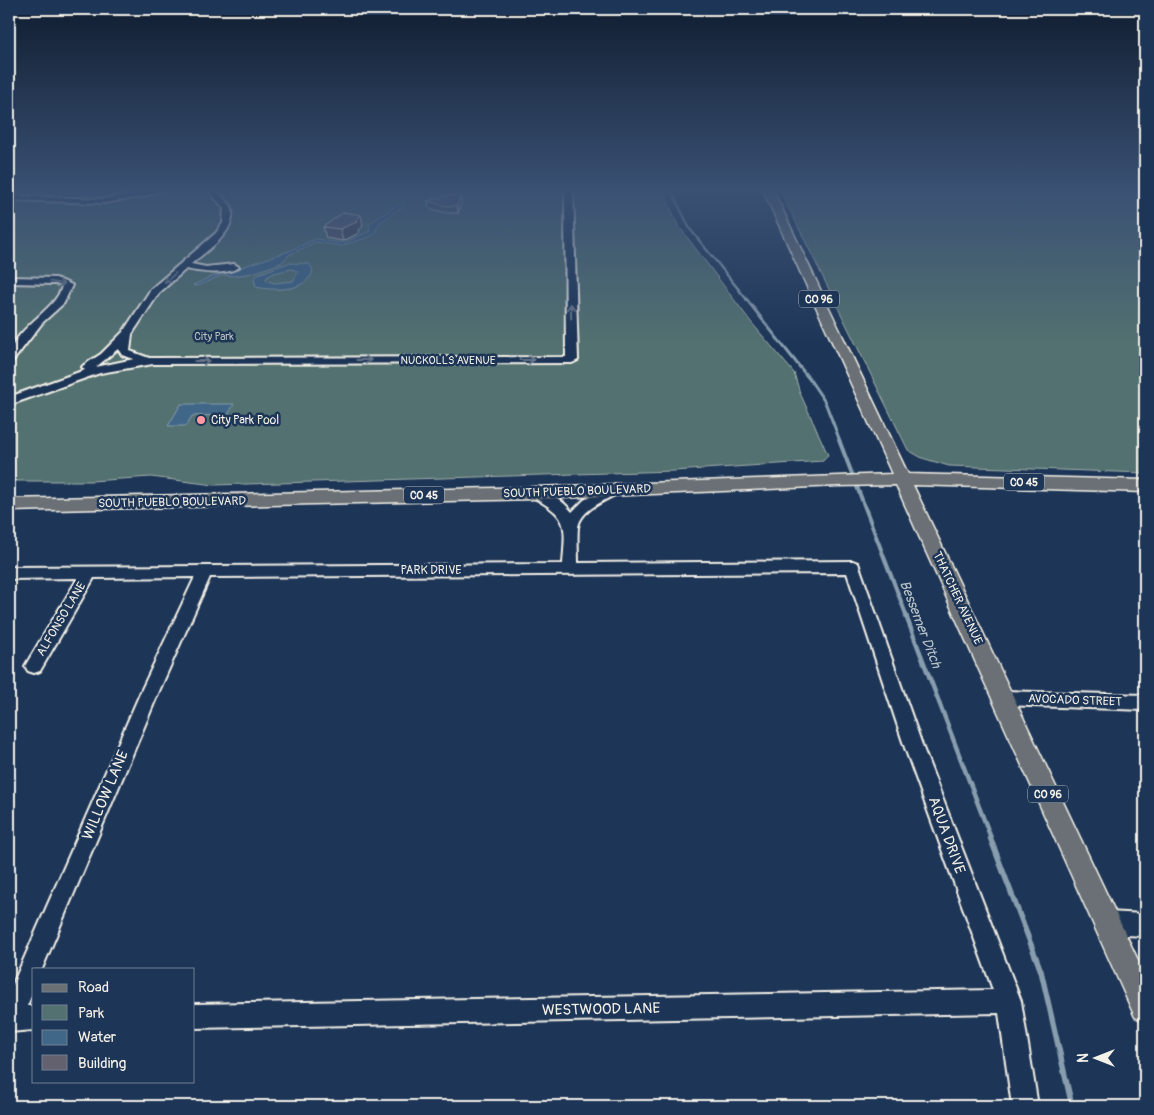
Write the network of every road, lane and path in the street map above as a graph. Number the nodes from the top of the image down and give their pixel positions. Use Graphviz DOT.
graph roads {
  1 [pos="211,242"];
  2 [pos="571,242"];
  3 [pos="792,242"];
  4 [pos="184,266"];
  5 [pos="234,267"];
  6 [pos="9,280"];
  7 [pos="127,334"];
  8 [pos="9,358"];
  9 [pos="153,361"];
  10 [pos="70,378"];
  11 [pos="9,401"];
  12 [pos="902,479"];
  13 [pos="1145,486"];
  14 [pos="615,489"];
  15 [pos="536,493"];
  16 [pos="9,506"];
  17 [pos="572,526"];
  18 [pos="853,567"];
  19 [pos="570,568"];
  20 [pos="206,572"];
  21 [pos="9,573"];
  22 [pos="89,573"];
  23 [pos="34,666"];
  24 [pos="1004,698"];
  25 [pos="1145,703"];
  26 [pos="1107,923"];
  27 [pos="1145,926"];
  28 [pos="1009,1001"];
  29 [pos="1145,1007"];
  30 [pos="195,1016"];
  31 [pos="32,1018"];
  32 [pos="9,1019"];
  33 [pos="1025,1106"];
  1 -- 4 [label="street"];
  9 -- 2 [label="street, NUCKOLLS AVENUE, one-way"];
  3 -- 12 [label="main road, THATCHER AVENUE / CO 96"];
  4 -- 5 [label="street"];
  4 -- 7 [label="street, one-way"];
  6 -- 8 [label="street, one-way"];
  7 -- 9 [label="street"];
  7 -- 10 [label="street"];
  9 -- 10 [label="street"];
  10 -- 11 [label="street"];
  12 -- 13 [label="main road, SOUTH PUEBLO BOULEVARD / CO 45"];
  12 -- 14 [label="main road, SOUTH PUEBLO BOULEVARD / CO 45"];
  12 -- 24 [label="main road, THATCHER AVENUE / CO 96"];
  14 -- 15 [label="main road, SOUTH PUEBLO BOULEVARD / CO 45"];
  14 -- 17 [label="street"];
  15 -- 16 [label="main road, SOUTH PUEBLO BOULEVARD / CO 45"];
  15 -- 17 [label="street"];
  17 -- 19 [label="street"];
  18 -- 19 [label="street, PARK DRIVE"];
  18 -- 28 [label="street, AQUA DRIVE"];
  19 -- 20 [label="street, PARK DRIVE"];
  20 -- 22 [label="street, PARK DRIVE"];
  20 -- 32 [label="street, WILLOW LANE"];
  21 -- 22 [label="street, PARK DRIVE"];
  22 -- 23 [label="street, ALFONSO LANE"];
  24 -- 25 [label="street, AVOCADO STREET"];
  24 -- 26 [label="main road, THATCHER AVENUE / CO 96"];
  26 -- 27 [label="street"];
  26 -- 29 [label="main road, THATCHER AVENUE / CO 96"];
  28 -- 30 [label="street, WESTWOOD LANE"];
  28 -- 33 [label="street, AQUA DRIVE"];
  31 -- 32 [label="street"];
}
